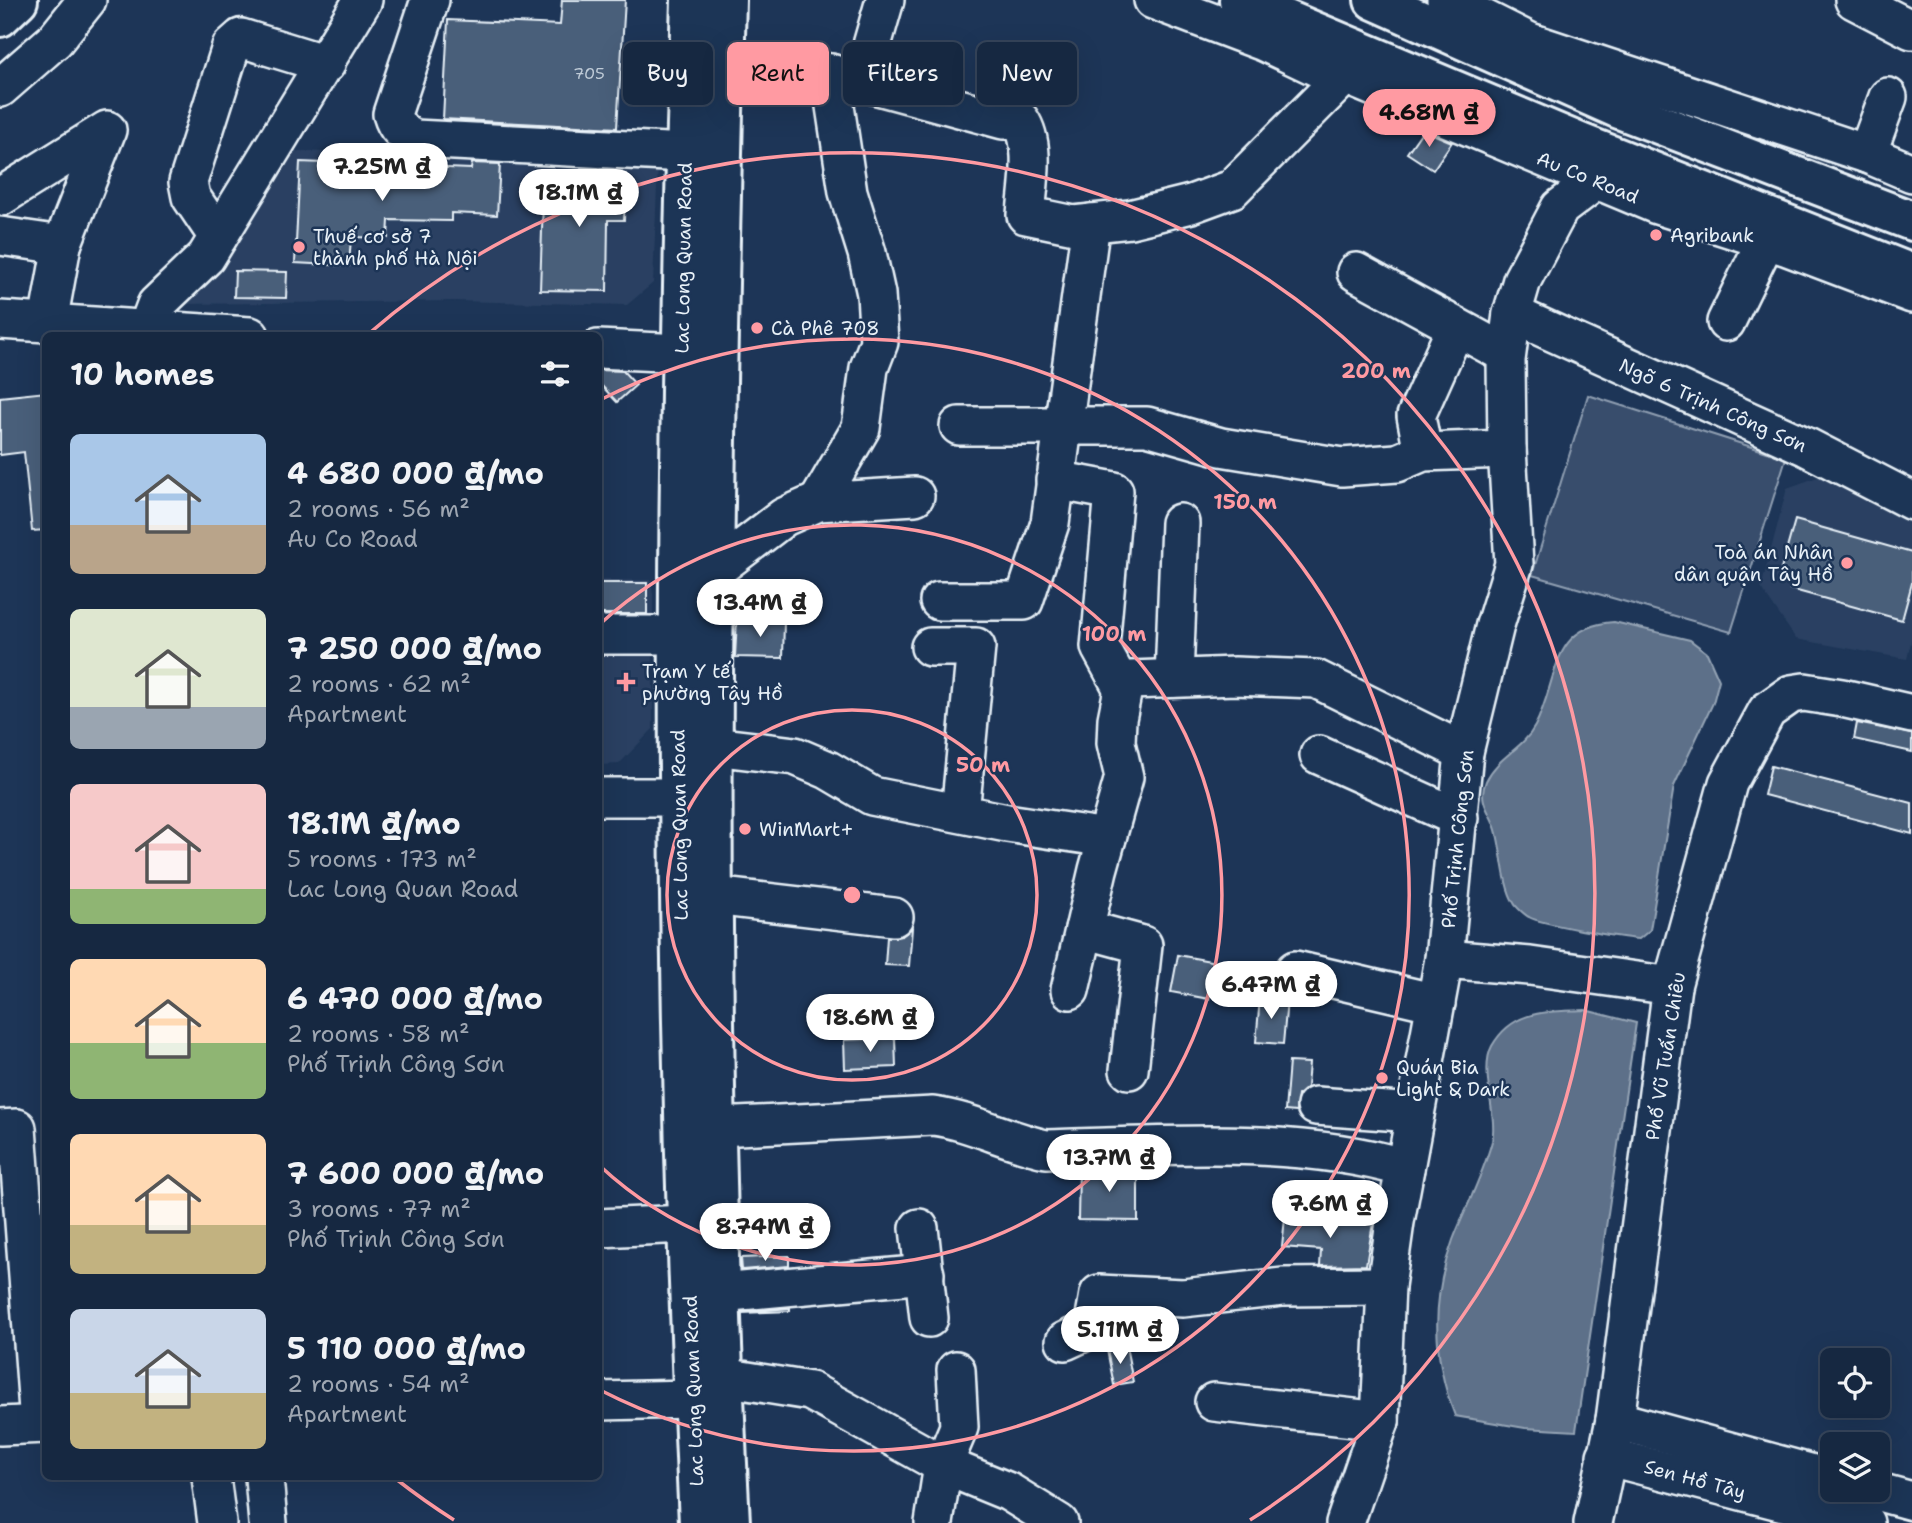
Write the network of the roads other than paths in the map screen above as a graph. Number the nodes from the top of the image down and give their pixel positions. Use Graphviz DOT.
graph roads {
  1 [pos="18,0"];
  2 [pos="88,0"];
  3 [pos="363,0"];
  4 [pos="430,0"];
  5 [pos="691,0"];
  6 [pos="726,0"];
  7 [pos="885,0"];
  8 [pos="1153,0"];
  9 [pos="1239,0"];
  10 [pos="1374,0"];
  11 [pos="1447,0"];
  12 [pos="1854,0"];
  13 [pos="0,17"];
  14 [pos="1912,30"];
  15 [pos="863,42"];
  16 [pos="326,64"];
  17 [pos="724,65"];
  18 [pos="1345,75"];
  19 [pos="843,76"];
  20 [pos="0,88"];
  21 [pos="1888,97"];
  22 [pos="1598,100"];
  23 [pos="846,105"];
  24 [pos="949,105"];
  25 [pos="1580,144"];
  26 [pos="686,153"];
  27 [pos="1867,154"];
  28 [pos="1912,173"];
  29 [pos="1597,180"];
  30 [pos="0,197"];
  31 [pos="1912,221"];
  32 [pos="1091,223"];
  33 [pos="0,236"];
  34 [pos="218,237"];
  35 [pos="1766,240"];
  36 [pos="62,245"];
  37 [pos="1356,272"];
  38 [pos="1912,274"];
  39 [pos="1912,294"];
  40 [pos="1512,314"];
  41 [pos="0,320"];
  42 [pos="48,322"];
  43 [pos="1726,322"];
  44 [pos="1456,327"];
  45 [pos="111,332"];
  46 [pos="167,332"];
  47 [pos="602,349"];
  48 [pos="681,353"];
  49 [pos="1506,354"];
  50 [pos="1062,425"];
  51 [pos="959,426"];
  52 [pos="1507,449"];
  53 [pos="1423,452"];
  54 [pos="1055,480"];
  55 [pos="915,496"];
  56 [pos="1912,501"];
  57 [pos="818,502"];
  58 [pos="1180,523"];
  59 [pos="716,569"];
  60 [pos="939,601"];
  61 [pos="602,635"];
  62 [pos="680,635"];
  63 [pos="930,647"];
  64 [pos="1174,678"];
  65 [pos="1123,689"];
  66 [pos="1912,714"];
  67 [pos="713,746"];
  68 [pos="1464,752"];
  69 [pos="1320,755"];
  70 [pos="602,797"];
  71 [pos="695,798"];
  72 [pos="960,813"];
  73 [pos="1459,818"];
  74 [pos="1107,838"];
  75 [pos="714,896"];
  76 [pos="894,917"];
  77 [pos="1084,929"];
  78 [pos="1444,959"];
  79 [pos="1295,970"];
  80 [pos="1672,986"];
  81 [pos="1070,990"];
  82 [pos="1436,1003"];
  83 [pos="1129,1070"];
  84 [pos="1316,1105"];
  85 [pos="1415,1112"];
  86 [pos="718,1127"];
  87 [pos="0,1129"];
  88 [pos="1405,1168"];
  89 [pos="687,1224"];
  90 [pos="602,1228"];
  91 [pos="919,1228"];
  92 [pos="925,1274"];
  93 [pos="1386,1286"];
  94 [pos="720,1293"];
  95 [pos="929,1318"];
  96 [pos="1065,1341"];
  97 [pos="956,1370"];
  98 [pos="708,1388"];
  99 [pos="602,1401"];
  100 [pos="1214,1402"];
  101 [pos="1615,1420"];
  102 [pos="1380,1421"];
  103 [pos="42,1424"];
  104 [pos="0,1426"];
  105 [pos="1606,1456"];
  106 [pos="943,1465"];
  107 [pos="1820,1476"];
  108 [pos="211,1480"];
  109 [pos="264,1480"];
  110 [pos="1890,1495"];
  111 [pos="1912,1501"];
  112 [pos="1004,1507"];
  113 [pos="216,1523"];
  114 [pos="268,1523"];
  115 [pos="699,1523"];
  116 [pos="730,1523"];
  117 [pos="934,1523"];
  118 [pos="1059,1523"];
  119 [pos="1345,1523"];
  120 [pos="1592,1523"];
  121 [pos="1865,1523"];
  1 -- 13 [label="main road"];
  2 -- 20 [label="street"];
  3 -- 16 [label="street"];
  4 -- 26 [label="street"];
  5 -- 26 [label="main road, Lac Long Quan Road"];
  6 -- 17 [label="main road, Lac Long Quan Road"];
  7 -- 15 [label="street"];
  8 -- 18 [label="street, Au Co Road"];
  9 -- 25 [label="main road, Au Co Road"];
  10 -- 22 [label="main road"];
  11 -- 27 [label="street"];
  12 -- 14 [label="street"];
  16 -- 34 [label="street"];
  16 -- 34 [label="street"];
  17 -- 19 [label="street"];
  17 -- 59 [label="main road, Lac Long Quan Road"];
  18 -- 29 [label="street, Au Co Road"];
  18 -- 32 [label="street"];
  21 -- 27 [label="street"];
  22 -- 25 [label="main road"];
  22 -- 31 [label="main road"];
  23 -- 57 [label="street"];
  24 -- 32 [label="street"];
  25 -- 38 [label="main road, Au Co Road"];
  26 -- 48 [label="main road, Lac Long Quan Road"];
  27 -- 28 [label="street"];
  29 -- 35 [label="street, Au Co Road"];
  29 -- 40 [label="street, Phố Trịnh Công Sơn"];
  30 -- 36 [label="street"];
  32 -- 50 [label="street"];
  33 -- 36 [label="street"];
  34 -- 46 [label="street"];
  35 -- 39 [label="street, Au Co Road"];
  35 -- 43 [label="street"];
  36 -- 42 [label="street"];
  37 -- 44 [label="street"];
  40 -- 49 [label="street, Phố Trịnh Công Sơn"];
  40 -- 56 [label="street, Ngõ 6 Trịnh Công Sơn"];
  41 -- 42 [label="street"];
  42 -- 45 [label="street"];
  44 -- 49 [label="street"];
  44 -- 53 [label="street"];
  47 -- 48 [label="street"];
  48 -- 62 [label="main road, Lac Long Quan Road"];
  49 -- 52 [label="street, Phố Trịnh Công Sơn"];
  50 -- 51 [label="street"];
  50 -- 53 [label="street"];
  50 -- 54 [label="street"];
  52 -- 53 [label="street"];
  52 -- 68 [label="street, Phố Trịnh Công Sơn"];
  54 -- 60 [label="street"];
  54 -- 65 [label="street"];
  55 -- 57 [label="street"];
  57 -- 59 [label="street"];
  58 -- 64 [label="street"];
  59 -- 67 [label="main road, Lac Long Quan Road"];
  61 -- 62 [label="street"];
  62 -- 71 [label="main road, Lac Long Quan Road"];
  63 -- 72 [label="street"];
  64 -- 65 [label="street"];
  64 -- 68 [label="street"];
  65 -- 74 [label="street"];
  66 -- 80 [label="street, Phố Vũ Tuấn Chiêu"];
  67 -- 71 [label="main road, Lac Long Quan Road"];
  67 -- 72 [label="street"];
  68 -- 73 [label="street, Phố Trịnh Công Sơn"];
  69 -- 73 [label="street"];
  70 -- 71 [label="street"];
  71 -- 75 [label="main road, Lac Long Quan Road"];
  71 -- 89 [label="main road, Lac Long Quan Road"];
  72 -- 74 [label="street"];
  73 -- 78 [label="street, Phố Trịnh Công Sơn"];
  74 -- 77 [label="street"];
  75 -- 76 [label="street"];
  75 -- 86 [label="main road, Lac Long Quan Road"];
  77 -- 81 [label="street"];
  77 -- 83 [label="street"];
  78 -- 80 [label="street"];
  78 -- 82 [label="street, Phố Trịnh Công Sơn"];
  79 -- 82 [label="street"];
  80 -- 101 [label="street, Phố Vũ Tuấn Chiêu"];
  82 -- 85 [label="street, Phố Trịnh Công Sơn"];
  84 -- 85 [label="street"];
  85 -- 88 [label="street, Phố Trịnh Công Sơn"];
  86 -- 88 [label="street"];
  86 -- 94 [label="main road, Lac Long Quan Road"];
  87 -- 103 [label="street"];
  88 -- 93 [label="street, Phố Trịnh Công Sơn"];
  89 -- 90 [label="street"];
  89 -- 98 [label="main road, Lac Long Quan Road"];
  91 -- 92 [label="street"];
  92 -- 94 [label="street"];
  92 -- 95 [label="street"];
  93 -- 96 [label="street"];
  93 -- 102 [label="street, Phố Trịnh Công Sơn"];
  94 -- 98 [label="main road, Lac Long Quan Road"];
  97 -- 106 [label="street"];
  98 -- 99 [label="street"];
  98 -- 106 [label="street"];
  98 -- 115 [label="main road, Lac Long Quan Road"];
  98 -- 116 [label="main road, Lac Long Quan Road"];
  100 -- 102 [label="street"];
  101 -- 105 [label="street, Phố Vũ Tuấn Chiêu"];
  101 -- 107 [label="street, Sen Hồ Tây"];
  102 -- 119 [label="street, Phố Trịnh Công Sơn"];
  103 -- 104 [label="street"];
  105 -- 120 [label="street, Phố Vũ Tuấn Chiêu"];
  105 -- 121 [label="street, Sen Hồ Tây"];
  106 -- 112 [label="street"];
  106 -- 117 [label="street"];
  108 -- 113 [label="street"];
  109 -- 114 [label="street"];
  110 -- 111 [label="street"];
  112 -- 118 [label="street"];
}
